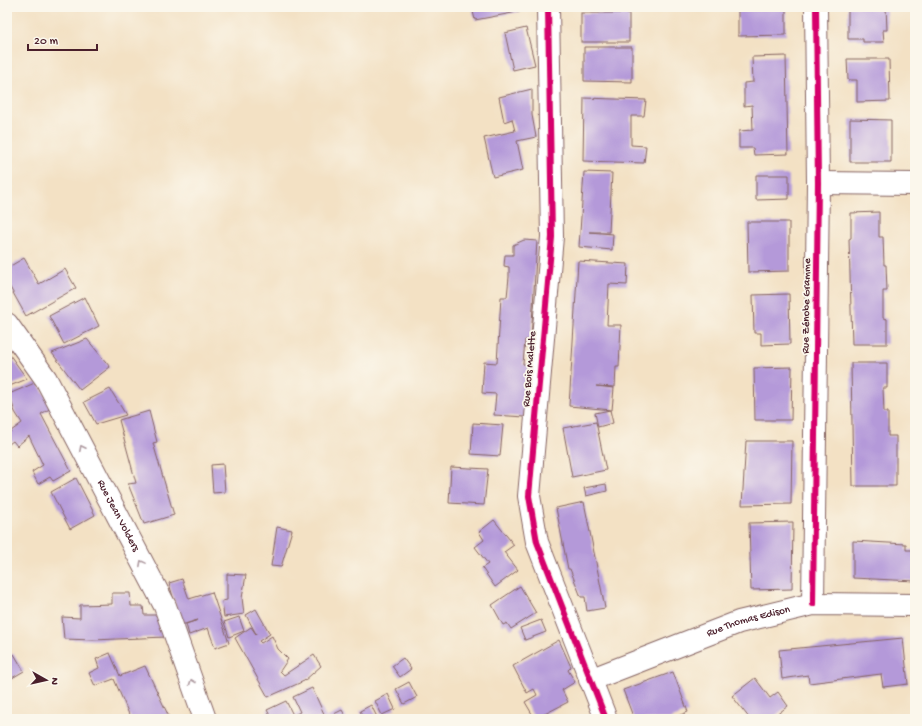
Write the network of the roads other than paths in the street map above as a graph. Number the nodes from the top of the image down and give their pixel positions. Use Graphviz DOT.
graph roads {
  1 [pos="548,7"];
  2 [pos="816,7"];
  3 [pos="818,184"];
  4 [pos="915,184"];
  5 [pos="7,324"];
  6 [pos="813,604"];
  7 [pos="915,605"];
  8 [pos="590,680"];
  9 [pos="205,719"];
  10 [pos="606,719"];
  1 -- 8 [label="street, Rue Bois Malette"];
  2 -- 3 [label="street, Rue Zénobe Gramme"];
  3 -- 4 [label="street"];
  3 -- 6 [label="street, Rue Zénobe Gramme"];
  9 -- 5 [label="street, Rue Jean Volders, one-way"];
  6 -- 7 [label="street, Rue Thomas Edison"];
  6 -- 8 [label="street, Rue Thomas Edison"];
  8 -- 10 [label="street, Rue Bois Malette"];
}
